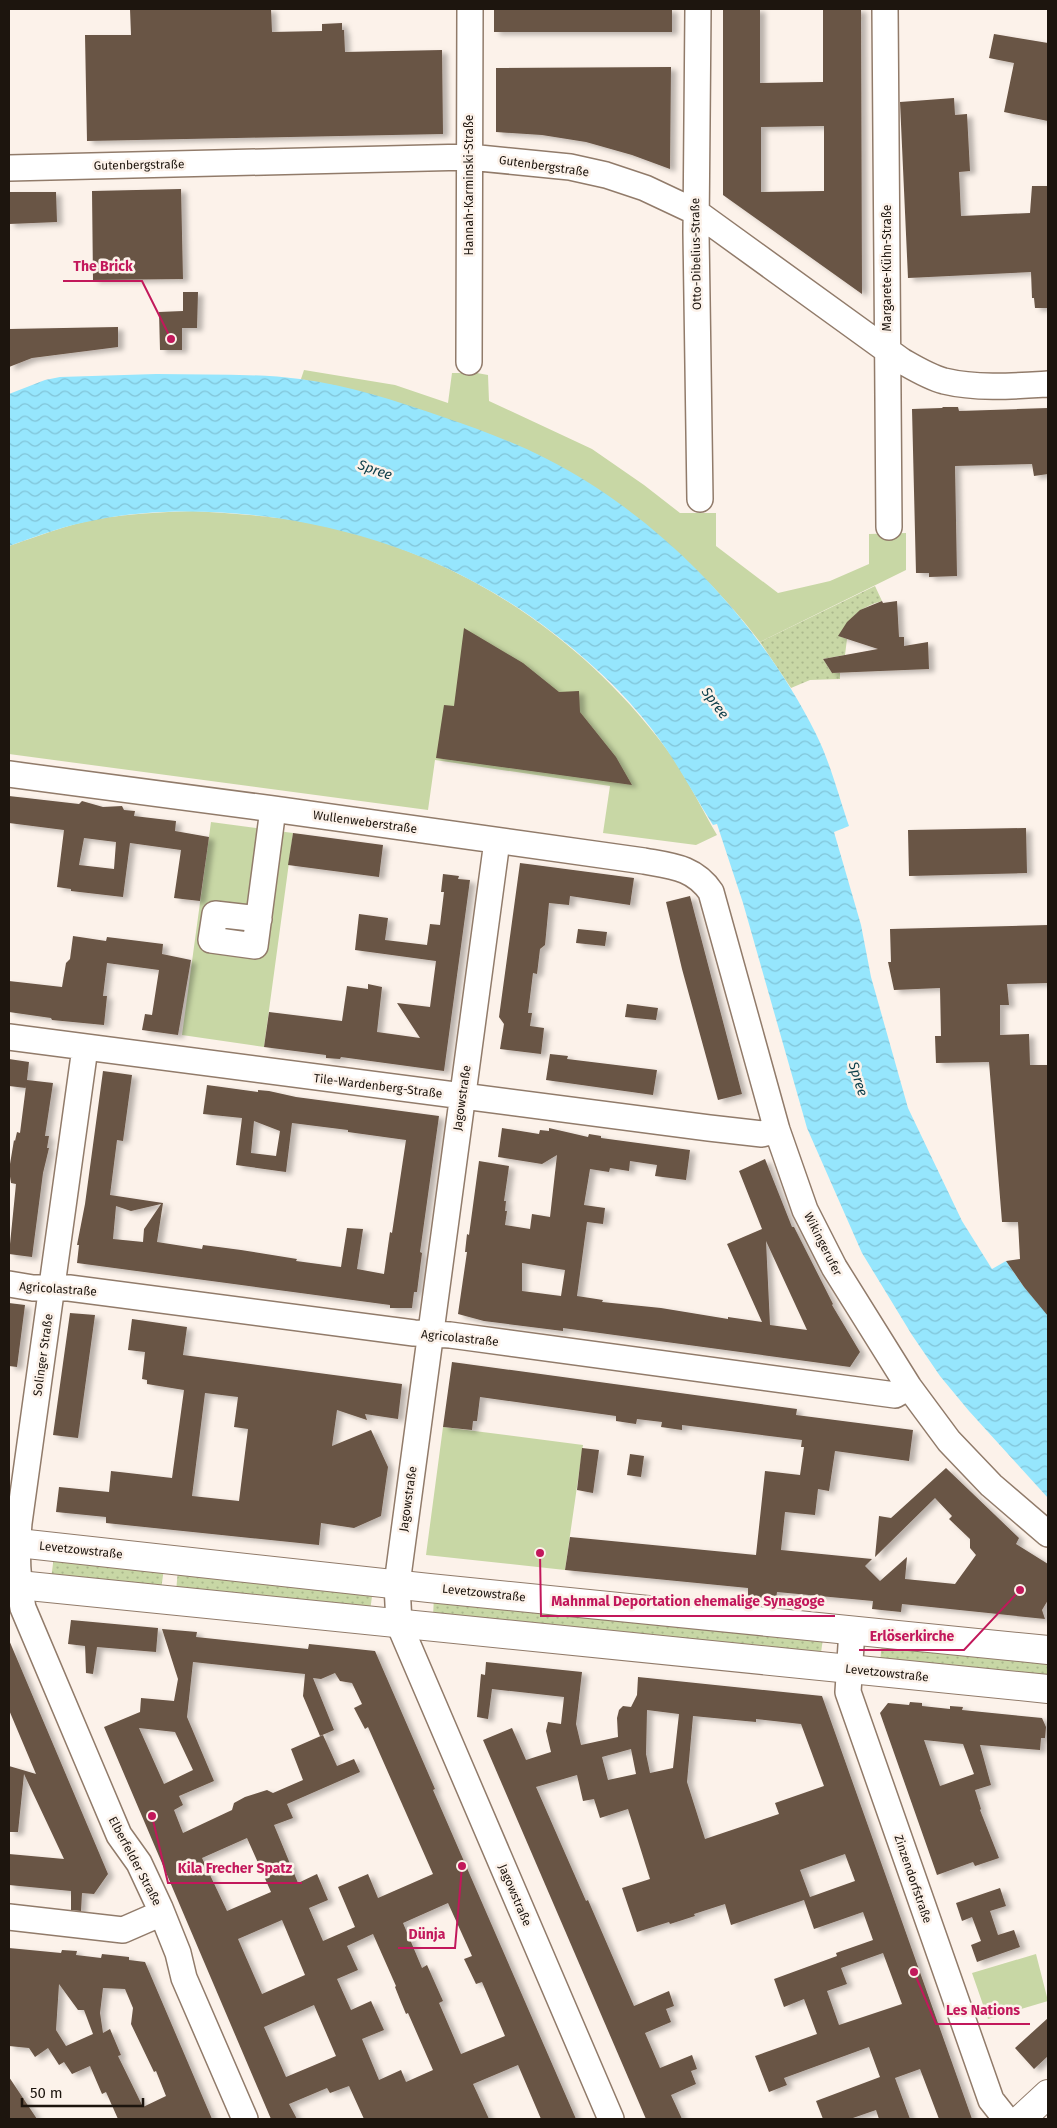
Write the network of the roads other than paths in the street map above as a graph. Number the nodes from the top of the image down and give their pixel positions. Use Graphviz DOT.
graph roads {
  1 [pos="470,9"];
  2 [pos="698,9"];
  3 [pos="884,9"];
  4 [pos="469,157"];
  5 [pos="9,168"];
  6 [pos="696,212"];
  7 [pos="888,350"];
  8 [pos="469,362"];
  9 [pos="1048,384"];
  10 [pos="700,499"];
  11 [pos="889,527"];
  12 [pos="9,774"];
  13 [pos="273,809"];
  14 [pos="497,841"];
  15 [pos="711,892"];
  16 [pos="258,919"];
  17 [pos="9,1037"];
  18 [pos="85,1048"];
  19 [pos="462,1097"];
  20 [pos="777,1130"];
  21 [pos="9,1284"];
  22 [pos="52,1288"];
  23 [pos="431,1334"];
  24 [pos="909,1388"];
  25 [pos="1048,1534"];
  26 [pos="13,1543"];
  27 [pos="398,1584"];
  28 [pos="14,1585"];
  29 [pos="399,1624"];
  30 [pos="852,1630"];
  31 [pos="1048,1650"];
  32 [pos="848,1669"];
  33 [pos="1048,1689"];
  34 [pos="162,1913"];
  35 [pos="9,1916"];
  36 [pos="1048,2094"];
  37 [pos="246,2119"];
  38 [pos="611,2119"];
  39 [pos="1006,2119"];
  40 [pos="1021,2119"];
  1 -- 4 [label="street, Hannah-Karminski-Straße"];
  2 -- 6 [label="street, Otto-Dibelius-Straße"];
  3 -- 7 [label="street, Margarete-Kühn-Straße"];
  4 -- 5 [label="street, Gutenbergstraße"];
  4 -- 6 [label="street, Gutenbergstraße"];
  4 -- 8 [label="street, Hannah-Karminski-Straße"];
  6 -- 7 [label="street, Gutenbergstraße"];
  6 -- 10 [label="street, Otto-Dibelius-Straße"];
  7 -- 9 [label="street, Gutenbergstraße"];
  7 -- 11 [label="street, Margarete-Kühn-Straße"];
  12 -- 13 [label="street, Wullenweberstraße"];
  13 -- 14 [label="street, Wullenweberstraße"];
  13 -- 16 [label="street"];
  14 -- 15 [label="street, Wullenweberstraße"];
  14 -- 19 [label="street, Jagowstraße"];
  15 -- 20 [label="street, Wikingerufer"];
  17 -- 18 [label="street, Tile-Wardenberg-Straße"];
  18 -- 19 [label="street, Tile-Wardenberg-Straße"];
  18 -- 22 [label="street, Solinger Straße"];
  19 -- 20 [label="street, Tile-Wardenberg-Straße"];
  19 -- 23 [label="street, Jagowstraße"];
  20 -- 24 [label="street, Wikingerufer"];
  21 -- 22 [label="street, Agricolastraße"];
  22 -- 23 [label="street, Agricolastraße"];
  22 -- 26 [label="street, Solinger Straße"];
  23 -- 24 [label="street, Agricolastraße"];
  23 -- 27 [label="street, Jagowstraße"];
  24 -- 25 [label="street, Wikingerufer"];
  26 -- 27 [label="main road, Levetzowstraße"];
  26 -- 28 [label="street, Elberfelder Straße"];
  27 -- 29 [label="street, Jagowstraße"];
  27 -- 30 [label="main road, Levetzowstraße"];
  28 -- 29 [label="main road, Levetzowstraße"];
  28 -- 34 [label="street, Elberfelder Straße"];
  29 -- 32 [label="main road, Levetzowstraße"];
  29 -- 38 [label="street, Jagowstraße"];
  30 -- 31 [label="main road, Levetzowstraße"];
  30 -- 32 [label="street, Zinzendorfstraße"];
  32 -- 33 [label="main road, Levetzowstraße"];
  32 -- 39 [label="street, Zinzendorfstraße"];
  34 -- 35 [label="street"];
  34 -- 37 [label="street, Elberfelder Straße"];
  36 -- 40 [label="main road"];
}
